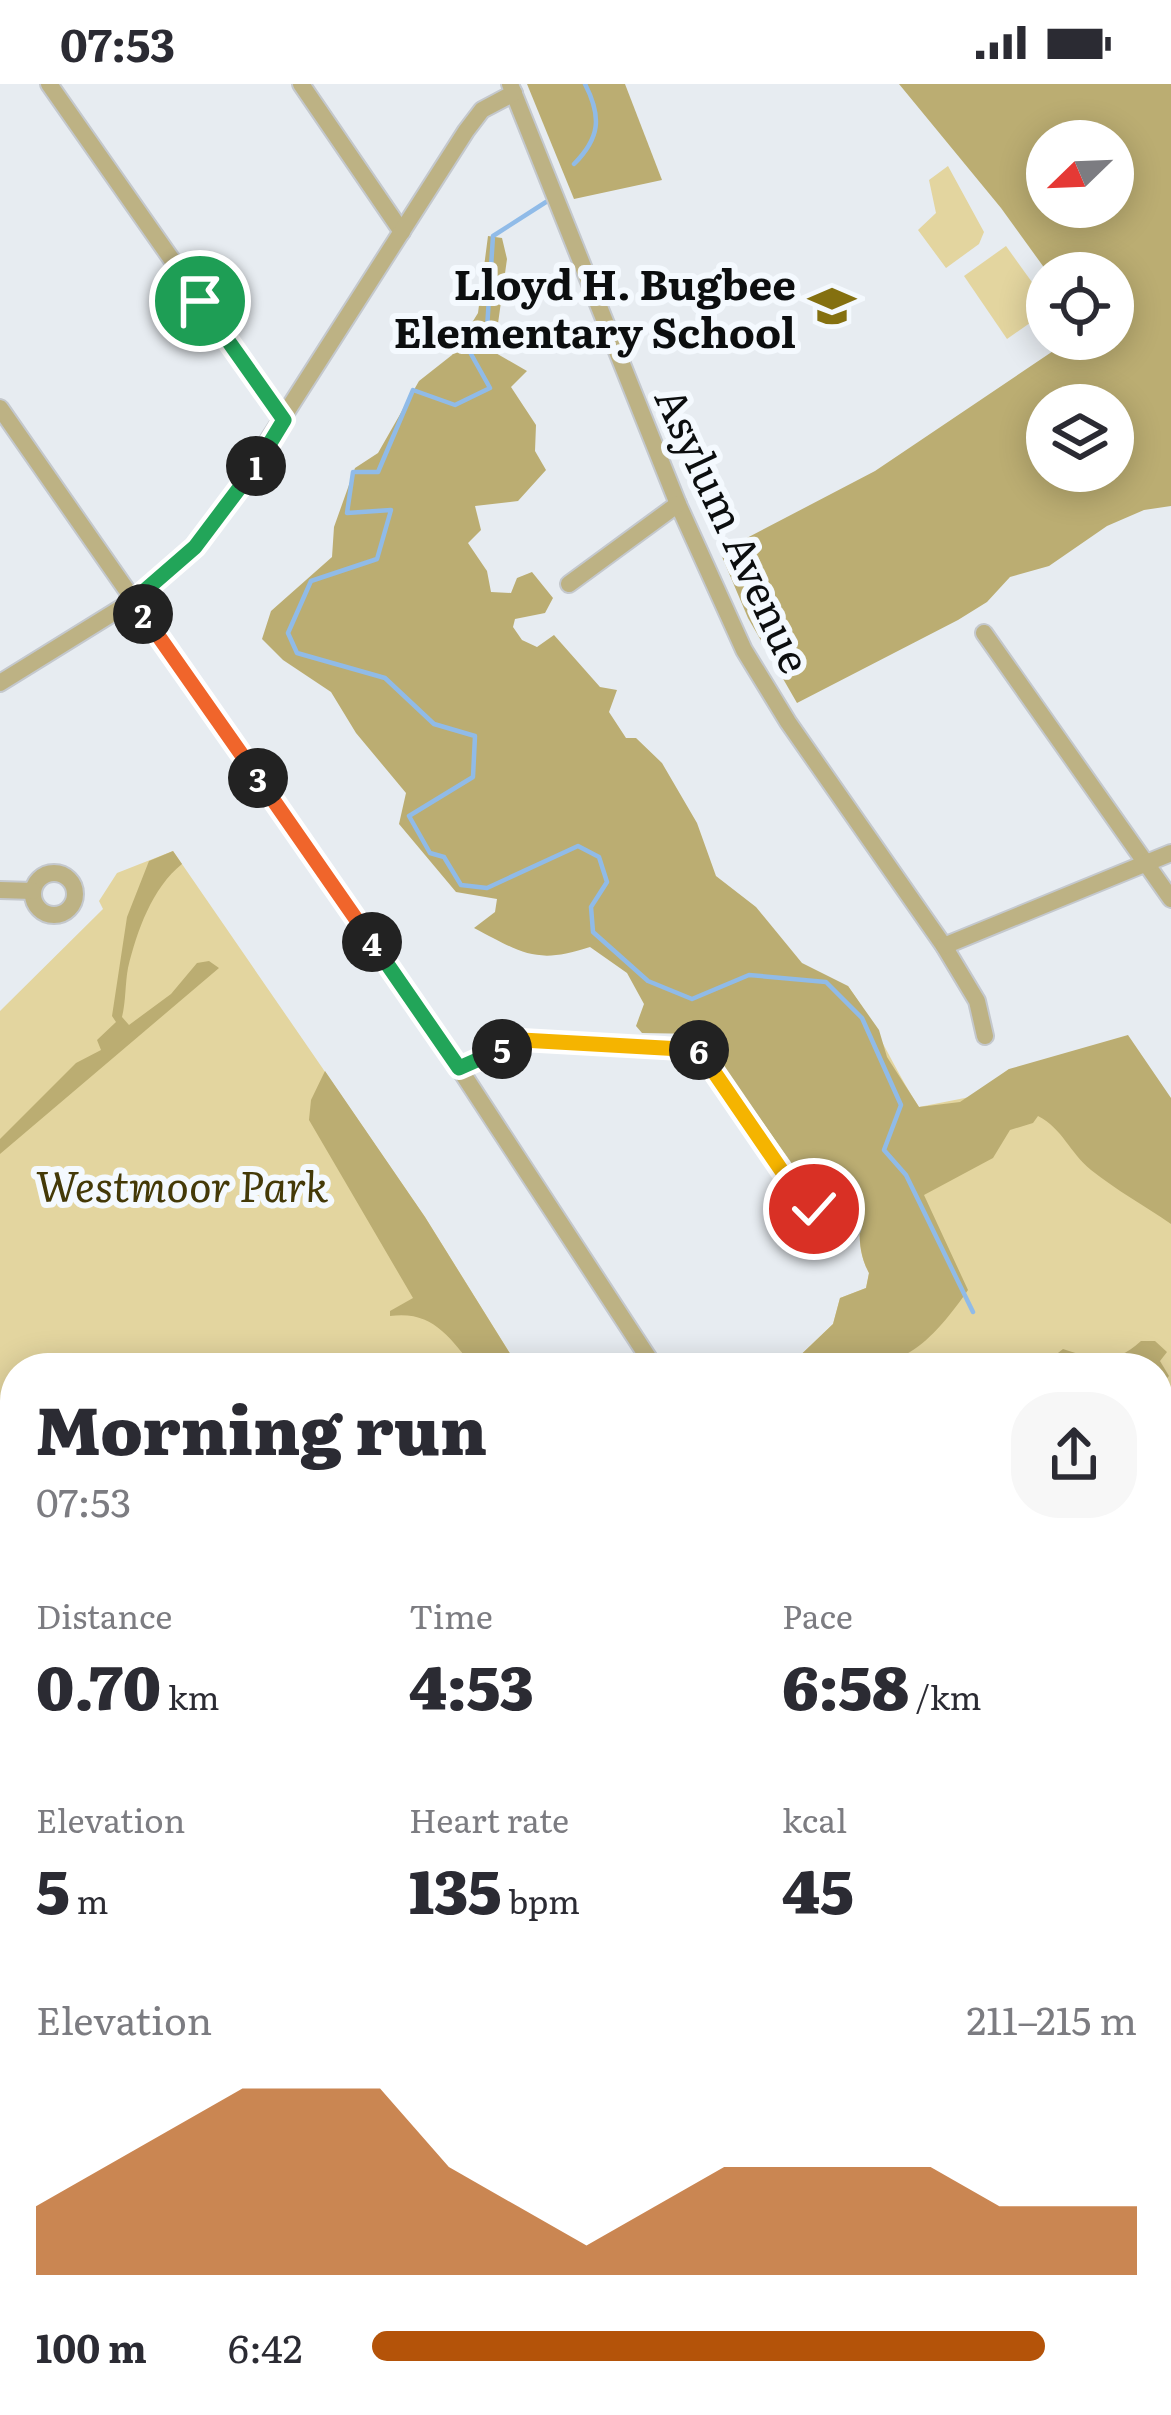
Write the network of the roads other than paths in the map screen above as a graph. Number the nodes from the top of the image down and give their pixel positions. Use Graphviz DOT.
graph roads {
  1 [pos="49,84"];
  2 [pos="301,84"];
  3 [pos="512,88"];
  4 [pos="402,232"];
  5 [pos="0,409"];
  6 [pos="284,420"];
  7 [pos="677,504"];
  8 [pos="569,584"];
  9 [pos="134,600"];
  10 [pos="984,633"];
  11 [pos="0,683"];
  12 [pos="1171,853"];
  13 [pos="1146,863"];
  14 [pos="0,890"];
  15 [pos="33,891"];
  16 [pos="1171,898"];
  17 [pos="944,946"];
  18 [pos="985,1036"];
  19 [pos="459,1068"];
  20 [pos="812,1215"];
  21 [pos="645,1353"];
  1 -- 6 [label="street"];
  2 -- 4 [label="street"];
  3 -- 4 [label="street"];
  3 -- 7 [label="street, Asylum Avenue"];
  4 -- 6 [label="street"];
  5 -- 9 [label="street"];
  6 -- 9 [label="street"];
  7 -- 8 [label="street"];
  7 -- 17 [label="street, Asylum Avenue"];
  9 -- 11 [label="street"];
  9 -- 19 [label="street"];
  10 -- 13 [label="street"];
  12 -- 13 [label="street"];
  13 -- 16 [label="street"];
  13 -- 17 [label="street"];
  14 -- 15 [label="street"];
  17 -- 18 [label="street, Asylum Avenue"];
  19 -- 20 [label="street"];
  19 -- 21 [label="street"];
}
